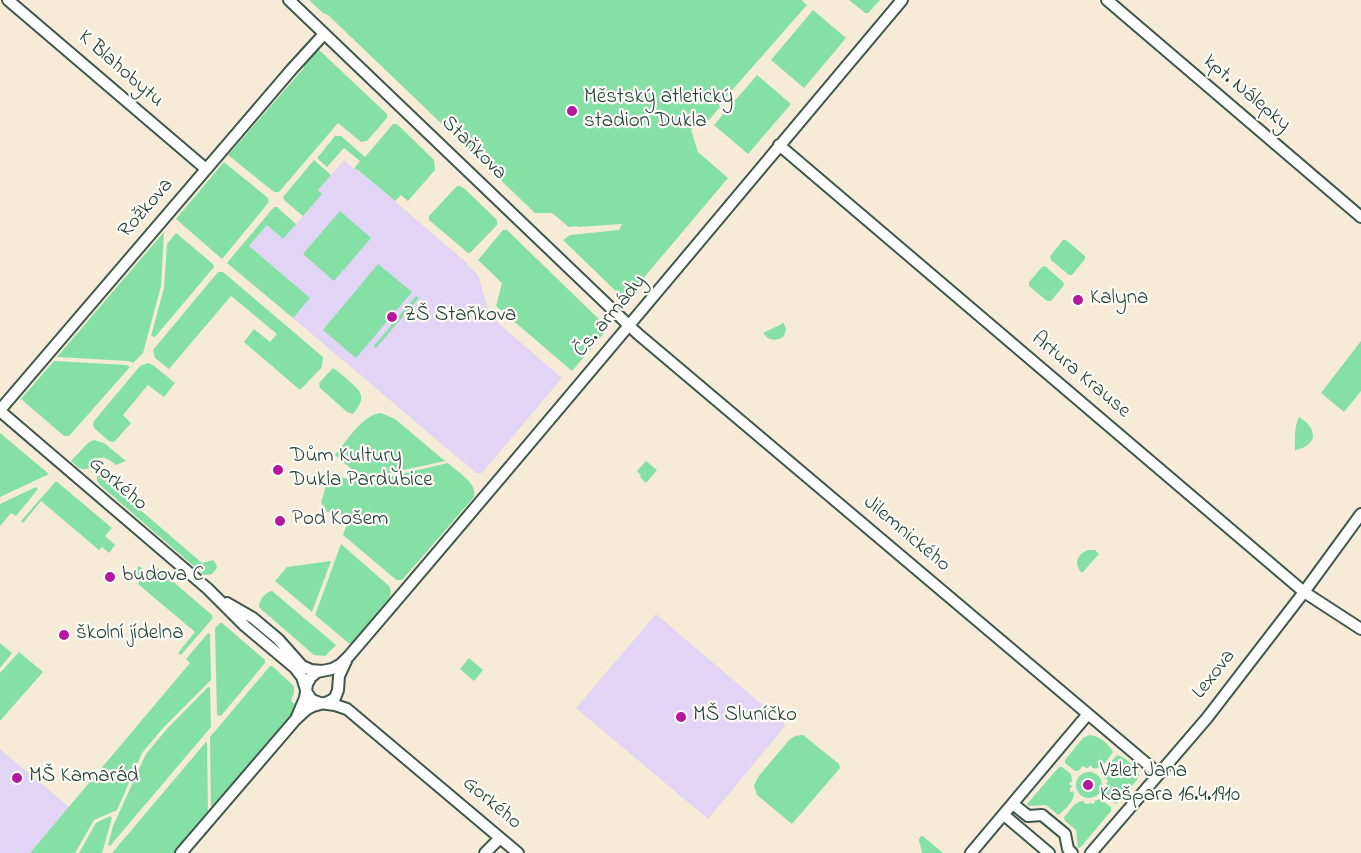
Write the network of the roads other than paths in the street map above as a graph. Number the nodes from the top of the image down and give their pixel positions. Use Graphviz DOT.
graph roads {
  1 [pos="8,0"];
  2 [pos="289,0"];
  3 [pos="902,0"];
  4 [pos="1107,0"];
  5 [pos="324,33"];
  6 [pos="779,145"];
  7 [pos="206,169"];
  8 [pos="1361,217"];
  9 [pos="630,326"];
  10 [pos="0,410"];
  11 [pos="1361,514"];
  12 [pos="208,589"];
  13 [pos="1304,592"];
  14 [pos="1361,629"];
  15 [pos="349,657"];
  16 [pos="321,671"];
  17 [pos="338,686"];
  18 [pos="306,688"];
  19 [pos="324,703"];
  20 [pos="1088,714"];
  21 [pos="356,716"];
  22 [pos="296,719"];
  23 [pos="1159,774"];
  24 [pos="1013,804"];
  25 [pos="1004,815"];
  26 [pos="500,838"];
  27 [pos="181,853"];
  28 [pos="485,853"];
  29 [pos="518,853"];
  30 [pos="971,853"];
  31 [pos="1049,853"];
  32 [pos="1072,853"];
  33 [pos="1091,853"];
  1 -- 7 [label="street, K Blahobytu"];
  2 -- 5 [label="street, Staňkova"];
  3 -- 6 [label="street, Čs. armády"];
  4 -- 8 [label="street, kpt. Nálepky"];
  5 -- 7 [label="street, Rožkova"];
  5 -- 9 [label="street, Staňkova"];
  6 -- 9 [label="street, Čs. armády"];
  6 -- 13 [label="street, Artura Krause"];
  7 -- 10 [label="street, Rožkova"];
  9 -- 15 [label="street, Čs. armády"];
  9 -- 20 [label="street, Jilemnického"];
  10 -- 12 [label="street, Gorkého"];
  11 -- 13 [label="street, Lexova"];
  12 -- 16 [label="street, Gorkého"];
  12 -- 18 [label="street, Gorkého"];
  13 -- 14 [label="street, Artura Krause"];
  13 -- 23 [label="street, Lexova"];
  15 -- 16 [label="street, Čs. armády"];
  15 -- 17 [label="street, Čs. armády"];
  16 -- 17 [label="street, Gorkého"];
  16 -- 18 [label="street, Čs. armády"];
  17 -- 19 [label="street, Čs. armády"];
  17 -- 21 [label="street, Gorkého"];
  18 -- 19 [label="street, Gorkého"];
  18 -- 22 [label="street, Čs. armády"];
  19 -- 21 [label="street, Gorkého"];
  19 -- 22 [label="street, Čs. armády"];
  20 -- 23 [label="street, Jilemnického"];
  20 -- 24 [label="street"];
  21 -- 26 [label="street, Gorkého"];
  22 -- 27 [label="street, Čs. armády"];
  23 -- 33 [label="street, Lexova"];
  24 -- 25 [label="street"];
  24 -- 32 [label="street"];
  25 -- 30 [label="street"];
  25 -- 31 [label="street"];
  26 -- 28 [label="street"];
  26 -- 29 [label="street, Gorkého"];
}
